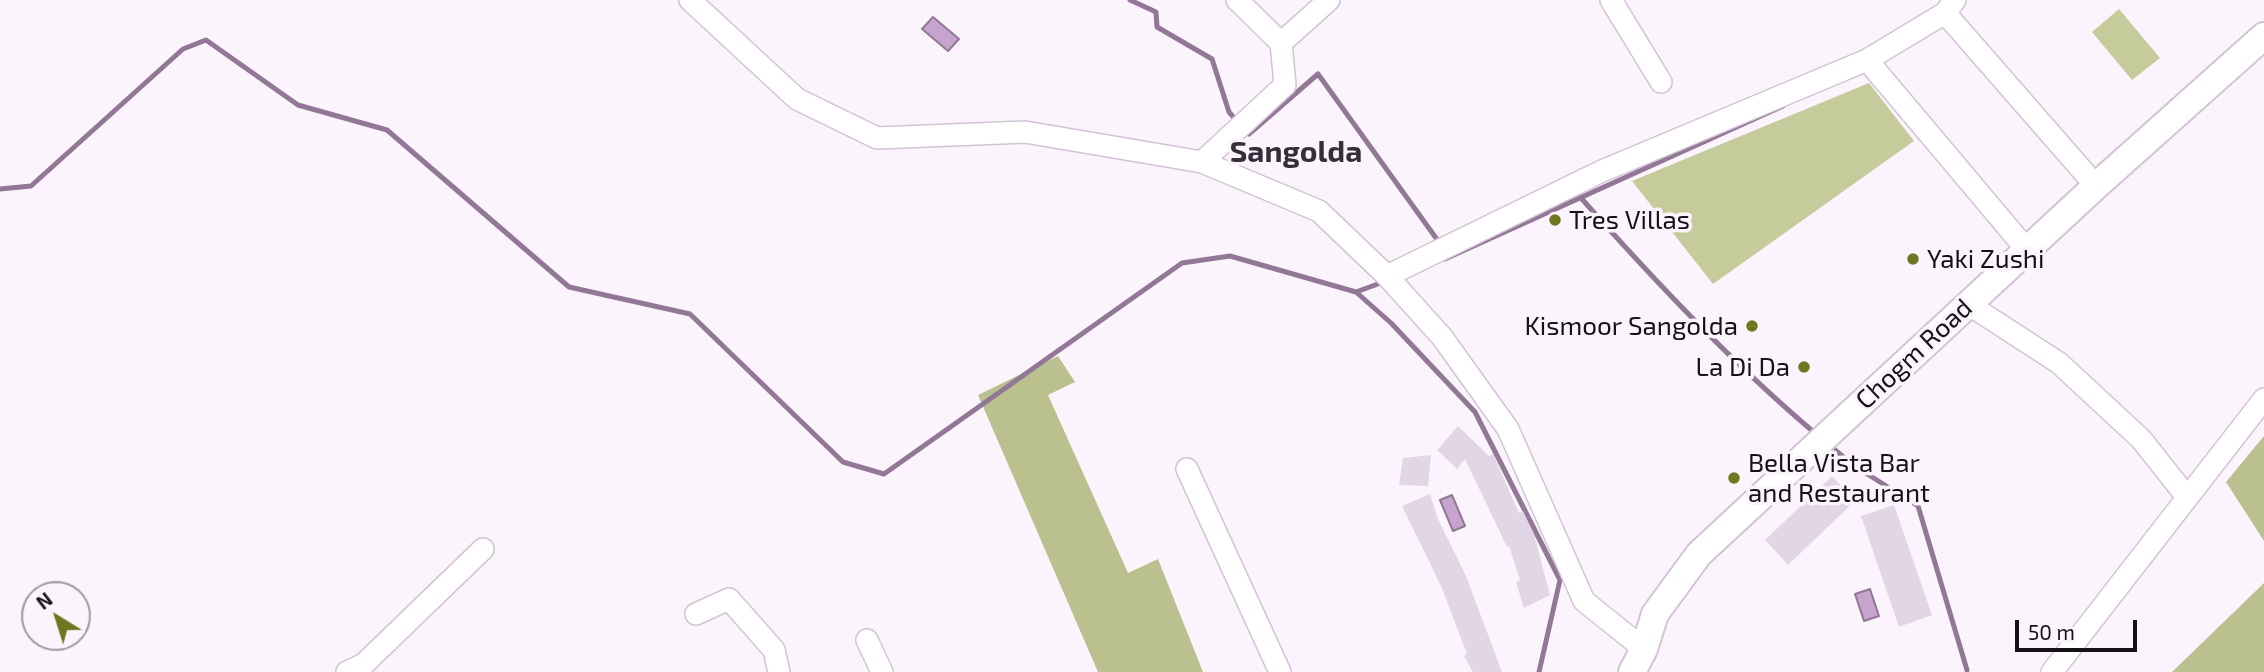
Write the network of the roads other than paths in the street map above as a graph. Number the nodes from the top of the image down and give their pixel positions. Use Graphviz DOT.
graph roads {
  1 [pos="690,0"];
  2 [pos="1237,0"];
  3 [pos="1329,0"];
  4 [pos="1611,0"];
  5 [pos="1950,6"];
  6 [pos="2264,36"];
  7 [pos="1281,43"];
  8 [pos="1867,60"];
  9 [pos="1661,82"];
  10 [pos="1202,162"];
  11 [pos="2096,186"];
  12 [pos="2027,250"];
  13 [pos="1387,276"];
  14 [pos="1968,304"];
  15 [pos="2264,398"];
  16 [pos="1186,469"];
  17 [pos="2187,497"];
  18 [pos="483,549"];
  19 [pos="696,614"];
  20 [pos="867,640"];
  21 [pos="1638,661"];
  22 [pos="347,672"];
  23 [pos="779,672"];
  24 [pos="882,672"];
  25 [pos="1280,672"];
  26 [pos="2052,672"];
  1 -- 10 [label="street"];
  2 -- 7 [label="street"];
  3 -- 7 [label="street"];
  4 -- 9 [label="street"];
  5 -- 8 [label="street"];
  5 -- 11 [label="street"];
  6 -- 11 [label="main road, Chogm Road"];
  7 -- 10 [label="street"];
  8 -- 12 [label="street"];
  8 -- 13 [label="street"];
  10 -- 13 [label="street"];
  11 -- 12 [label="main road, Chogm Road"];
  12 -- 14 [label="main road, Chogm Road"];
  13 -- 21 [label="street"];
  14 -- 17 [label="street"];
  14 -- 21 [label="main road, Chogm Road"];
  15 -- 17 [label="street"];
  16 -- 25 [label="street"];
  17 -- 26 [label="street"];
  18 -- 22 [label="street"];
  19 -- 23 [label="street"];
  20 -- 24 [label="street"];
}
